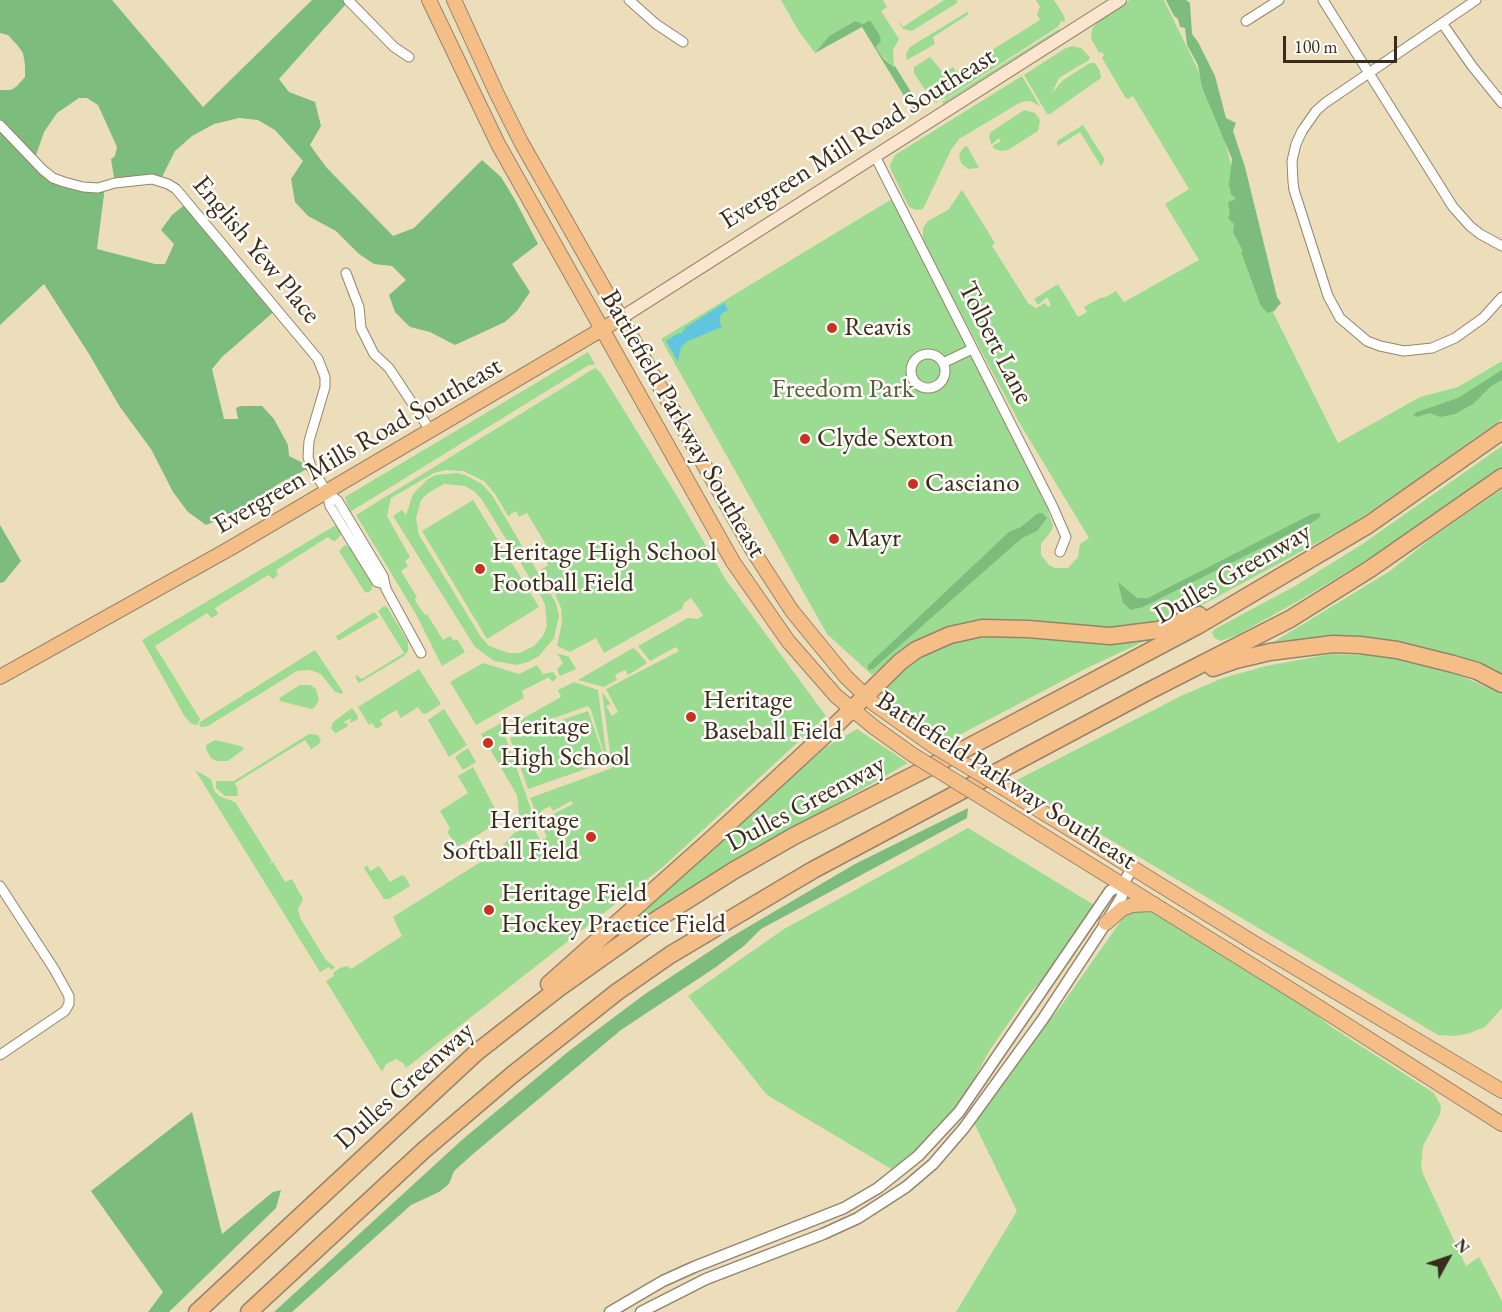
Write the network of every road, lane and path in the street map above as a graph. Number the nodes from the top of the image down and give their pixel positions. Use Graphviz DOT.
graph roads {
  1 [pos="348,0"];
  2 [pos="429,0"];
  3 [pos="454,0"];
  4 [pos="629,0"];
  5 [pos="1120,0"];
  6 [pos="1279,0"];
  7 [pos="1323,0"];
  8 [pos="1476,0"];
  9 [pos="1246,21"];
  10 [pos="1443,23"];
  11 [pos="683,42"];
  12 [pos="409,57"];
  13 [pos="1369,73"];
  14 [pos="1502,103"];
  15 [pos="0,125"];
  16 [pos="875,156"];
  17 [pos="1502,246"];
  18 [pos="346,273"];
  19 [pos="1502,297"];
  20 [pos="621,318"];
  21 [pos="602,330"];
  22 [pos="972,349"];
  23 [pos="943,363"];
  24 [pos="430,430"];
  25 [pos="1502,431"];
  26 [pos="1502,477"];
  27 [pos="327,492"];
  28 [pos="1060,552"];
  29 [pos="1269,585"];
  30 [pos="421,653"];
  31 [pos="0,677"];
  32 [pos="1502,684"];
  33 [pos="1148,692"];
  34 [pos="864,696"];
  35 [pos="851,710"];
  36 [pos="1132,868"];
  37 [pos="1122,885"];
  38 [pos="0,886"];
  39 [pos="1154,904"];
  40 [pos="1106,924"];
  41 [pos="493,1040"];
  42 [pos="0,1055"];
  43 [pos="1502,1091"];
  44 [pos="1502,1124"];
  45 [pos="197,1312"];
  46 [pos="249,1312"];
  47 [pos="610,1312"];
  48 [pos="641,1312"];
  1 -- 12 [label="street"];
  2 -- 21 [label="main road, Battlefield Parkway Southeast"];
  3 -- 20 [label="main road, Battlefield Parkway Southeast"];
  4 -- 11 [label="street"];
  5 -- 16 [label="main road, Evergreen Mill Road Southeast"];
  6 -- 9 [label="street"];
  7 -- 13 [label="street"];
  8 -- 10 [label="street"];
  10 -- 13 [label="street"];
  10 -- 14 [label="street"];
  13 -- 17 [label="street"];
  13 -- 19 [label="street"];
  15 -- 27 [label="street, English Yew Place"];
  16 -- 20 [label="main road, Evergreen Mill Road Southeast"];
  16 -- 22 [label="street, Tolbert Lane"];
  18 -- 24 [label="street"];
  20 -- 21 [label="main road, Evergreen Mills Road Southeast"];
  20 -- 34 [label="main road, Battlefield Parkway Southeast"];
  21 -- 24 [label="main road, Evergreen Mills Road Southeast"];
  21 -- 35 [label="main road, Battlefield Parkway Southeast"];
  22 -- 23 [label="street"];
  22 -- 28 [label="street, Tolbert Lane"];
  24 -- 27 [label="main road, Evergreen Mills Road Southeast"];
  25 -- 29 [label="highway, Dulles Greenway"];
  26 -- 33 [label="highway"];
  27 -- 30 [label="street, English Yew Place"];
  27 -- 31 [label="main road, Evergreen Mills Road Southeast"];
  29 -- 34 [label="highway"];
  29 -- 41 [label="highway, Dulles Greenway"];
  32 -- 33 [label="highway"];
  33 -- 46 [label="highway"];
  34 -- 35 [label="highway"];
  34 -- 36 [label="main road, Battlefield Parkway Southeast, bridge"];
  35 -- 37 [label="main road, Battlefield Parkway Southeast, bridge"];
  35 -- 41 [label="highway"];
  36 -- 37 [label="street"];
  36 -- 43 [label="main road, Battlefield Parkway Southeast"];
  37 -- 39 [label="main road, Battlefield Parkway Southeast"];
  37 -- 40 [label="street"];
  37 -- 47 [label="street"];
  38 -- 42 [label="street"];
  39 -- 40 [label="main road"];
  39 -- 44 [label="main road, Battlefield Parkway Southeast"];
  40 -- 48 [label="street"];
  41 -- 45 [label="highway, Dulles Greenway"];
}
